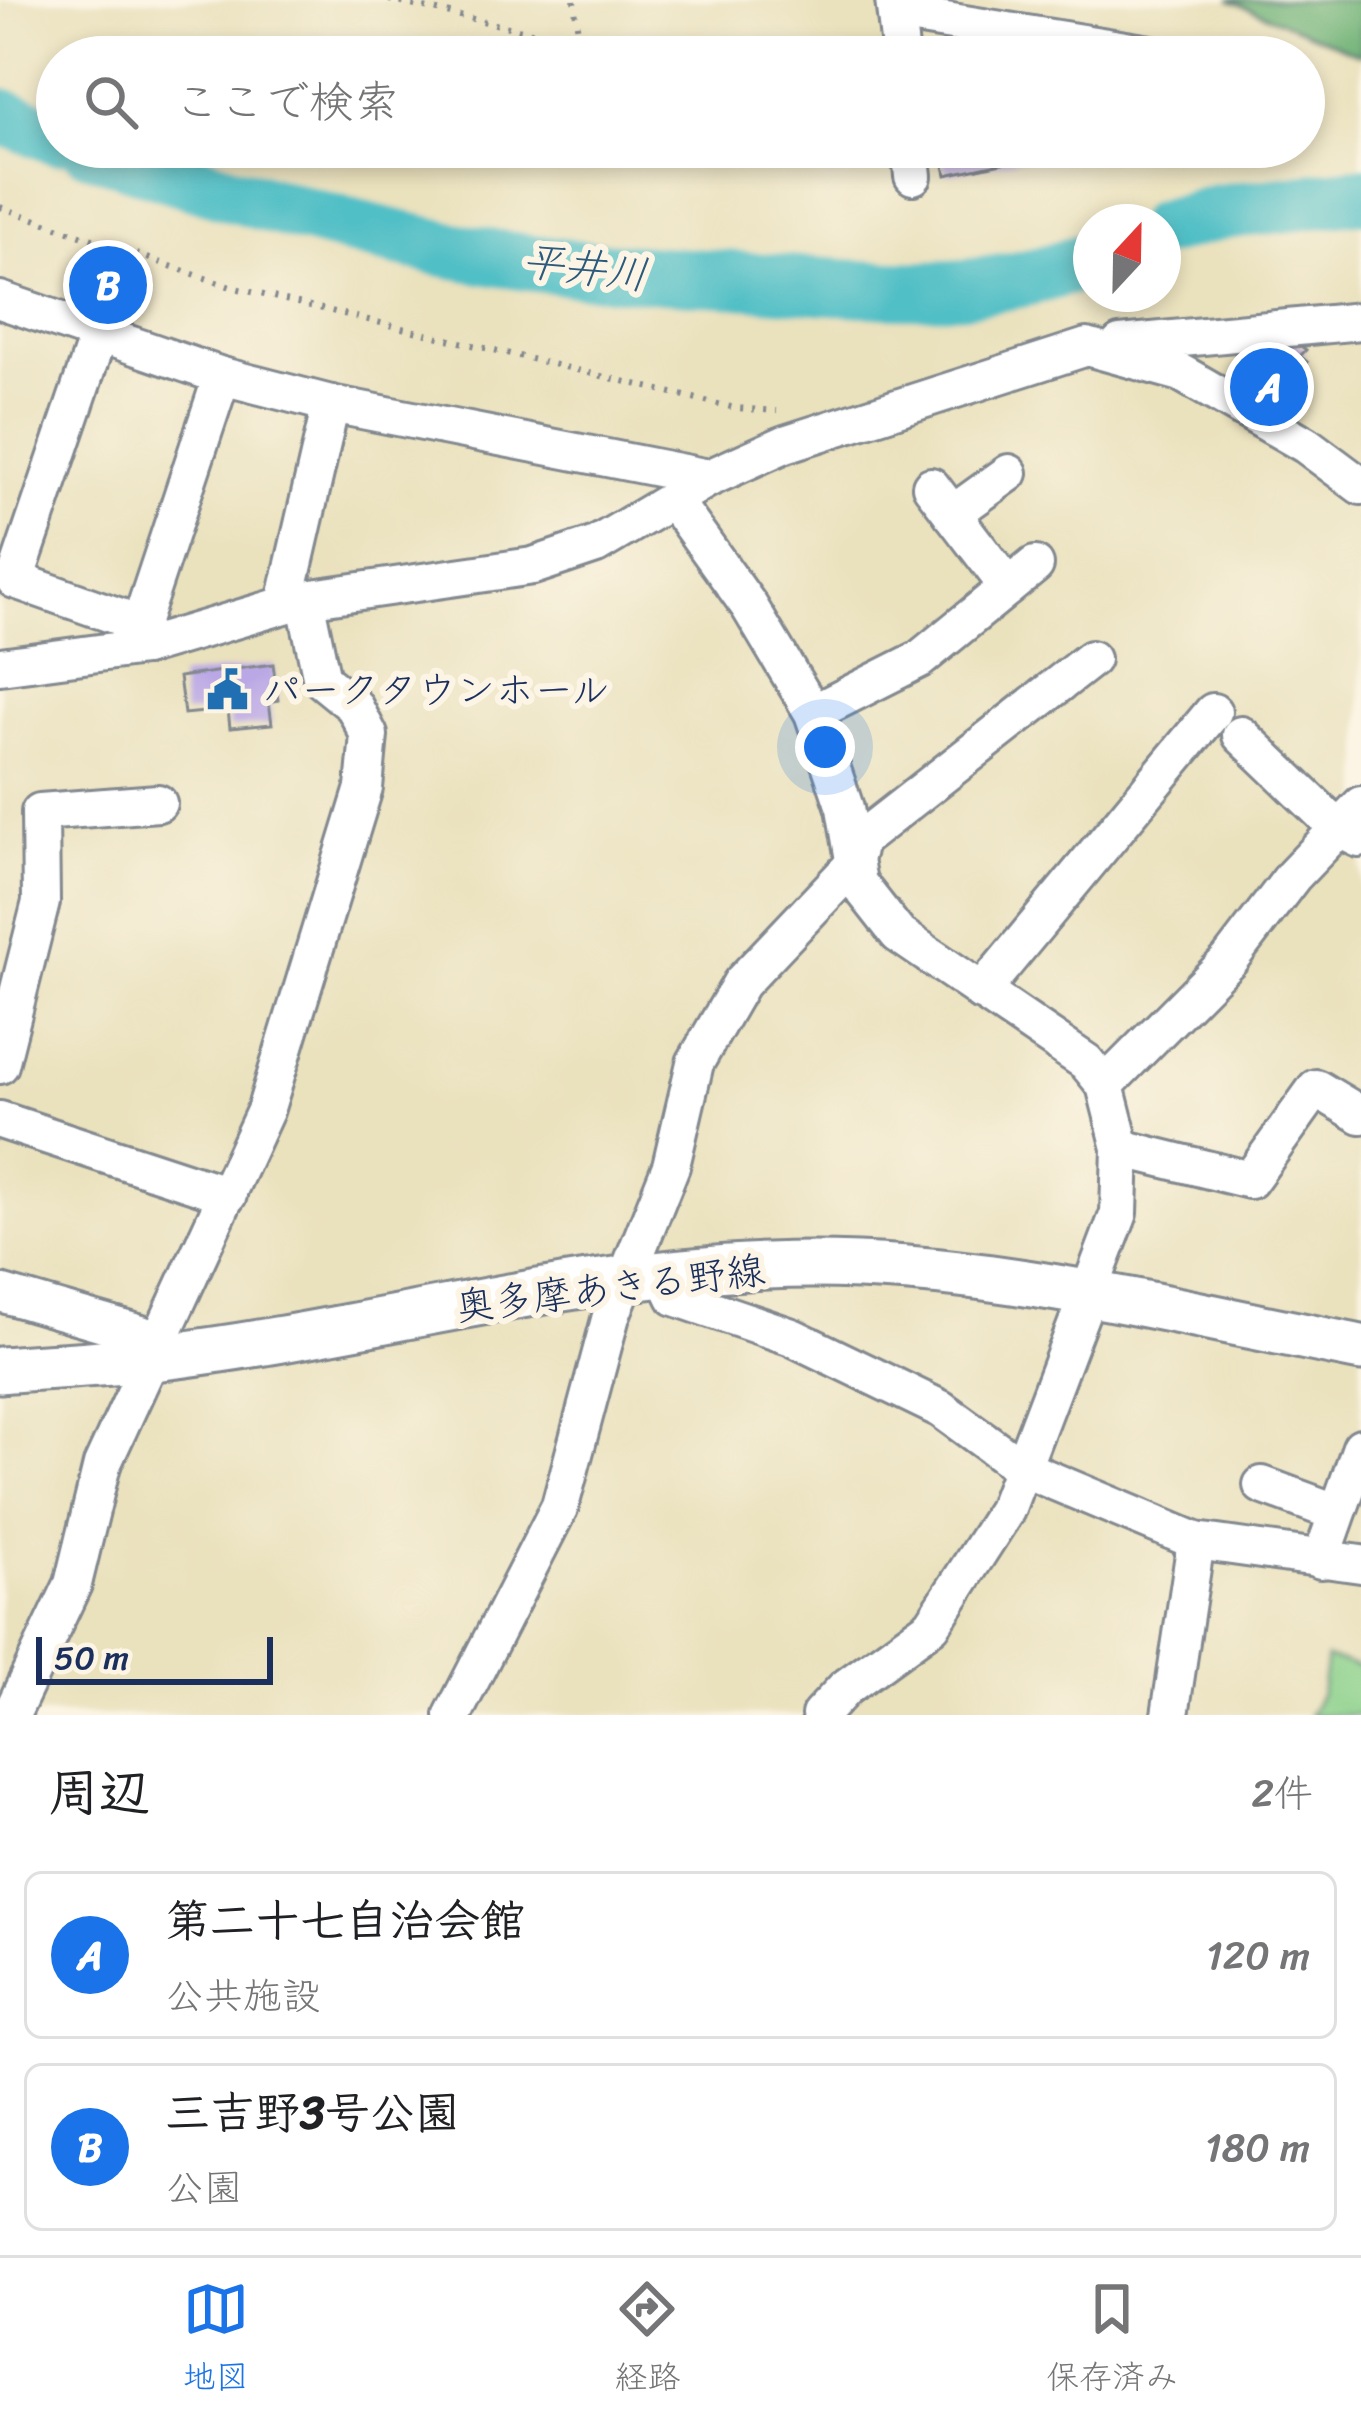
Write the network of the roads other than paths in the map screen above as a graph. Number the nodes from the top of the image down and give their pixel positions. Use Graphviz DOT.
graph roads {
  1 [pos="895,7"];
  2 [pos="1054,36"];
  3 [pos="0,300"];
  4 [pos="1361,321"];
  5 [pos="99,333"];
  6 [pos="1087,347"];
  7 [pos="222,376"];
  8 [pos="332,404"];
  9 [pos="1009,473"];
  10 [pos="709,478"];
  11 [pos="1361,486"];
  12 [pos="673,500"];
  13 [pos="8,577"];
  14 [pos="295,601"];
  15 [pos="144,622"];
  16 [pos="1091,659"];
  17 [pos="0,666"];
  18 [pos="814,713"];
  19 [pos="158,803"];
  20 [pos="1354,825"];
  21 [pos="852,866"];
  22 [pos="981,992"];
  23 [pos="0,1065"];
  24 [pos="1105,1085"];
  25 [pos="1361,1115"];
  26 [pos="0,1120"];
  27 [pos="1121,1148"];
  28 [pos="228,1195"];
  29 [pos="647,1276"];
  30 [pos="0,1293"];
  31 [pos="1089,1295"];
  32 [pos="149,1346"];
  33 [pos="1361,1348"];
  34 [pos="0,1370"];
  35 [pos="1361,1447"];
  36 [pos="1022,1468"];
  37 [pos="1262,1485"];
  38 [pos="1335,1512"];
  39 [pos="1196,1541"];
  40 [pos="1321,1560"];
  41 [pos="1361,1564"];
  42 [pos="11,1715"];
  43 [pos="453,1715"];
  44 [pos="820,1715"];
  45 [pos="1170,1715"];
  1 -- 2 [label="street"];
  3 -- 5 [label="street"];
  4 -- 6 [label="street"];
  5 -- 7 [label="street"];
  5 -- 13 [label="street"];
  6 -- 10 [label="street"];
  6 -- 11 [label="street"];
  7 -- 8 [label="street"];
  7 -- 15 [label="street"];
  8 -- 10 [label="street"];
  8 -- 14 [label="street"];
  9 -- 18 [label="street"];
  10 -- 12 [label="street"];
  12 -- 14 [label="street"];
  12 -- 18 [label="street"];
  13 -- 15 [label="street"];
  14 -- 15 [label="street"];
  14 -- 28 [label="street"];
  15 -- 17 [label="street"];
  16 -- 21 [label="street"];
  18 -- 21 [label="street"];
  19 -- 23 [label="street"];
  20 -- 22 [label="street"];
  20 -- 24 [label="street"];
  21 -- 22 [label="street"];
  21 -- 29 [label="street"];
  22 -- 24 [label="street"];
  24 -- 27 [label="street"];
  25 -- 27 [label="street"];
  26 -- 28 [label="street"];
  27 -- 31 [label="street"];
  28 -- 32 [label="street"];
  29 -- 31 [label="main road, 奥多摩あきる野線"];
  29 -- 32 [label="main road, 奥多摩あきる野線"];
  29 -- 36 [label="street"];
  29 -- 43 [label="street"];
  30 -- 32 [label="street"];
  31 -- 33 [label="main road, 奥多摩あきる野線"];
  31 -- 36 [label="street"];
  32 -- 34 [label="main road, 奥多摩あきる野線"];
  32 -- 42 [label="street"];
  35 -- 38 [label="street"];
  36 -- 39 [label="street"];
  36 -- 44 [label="street"];
  37 -- 38 [label="street"];
  38 -- 40 [label="street"];
  39 -- 40 [label="street"];
  39 -- 45 [label="street"];
  40 -- 41 [label="street"];
}
